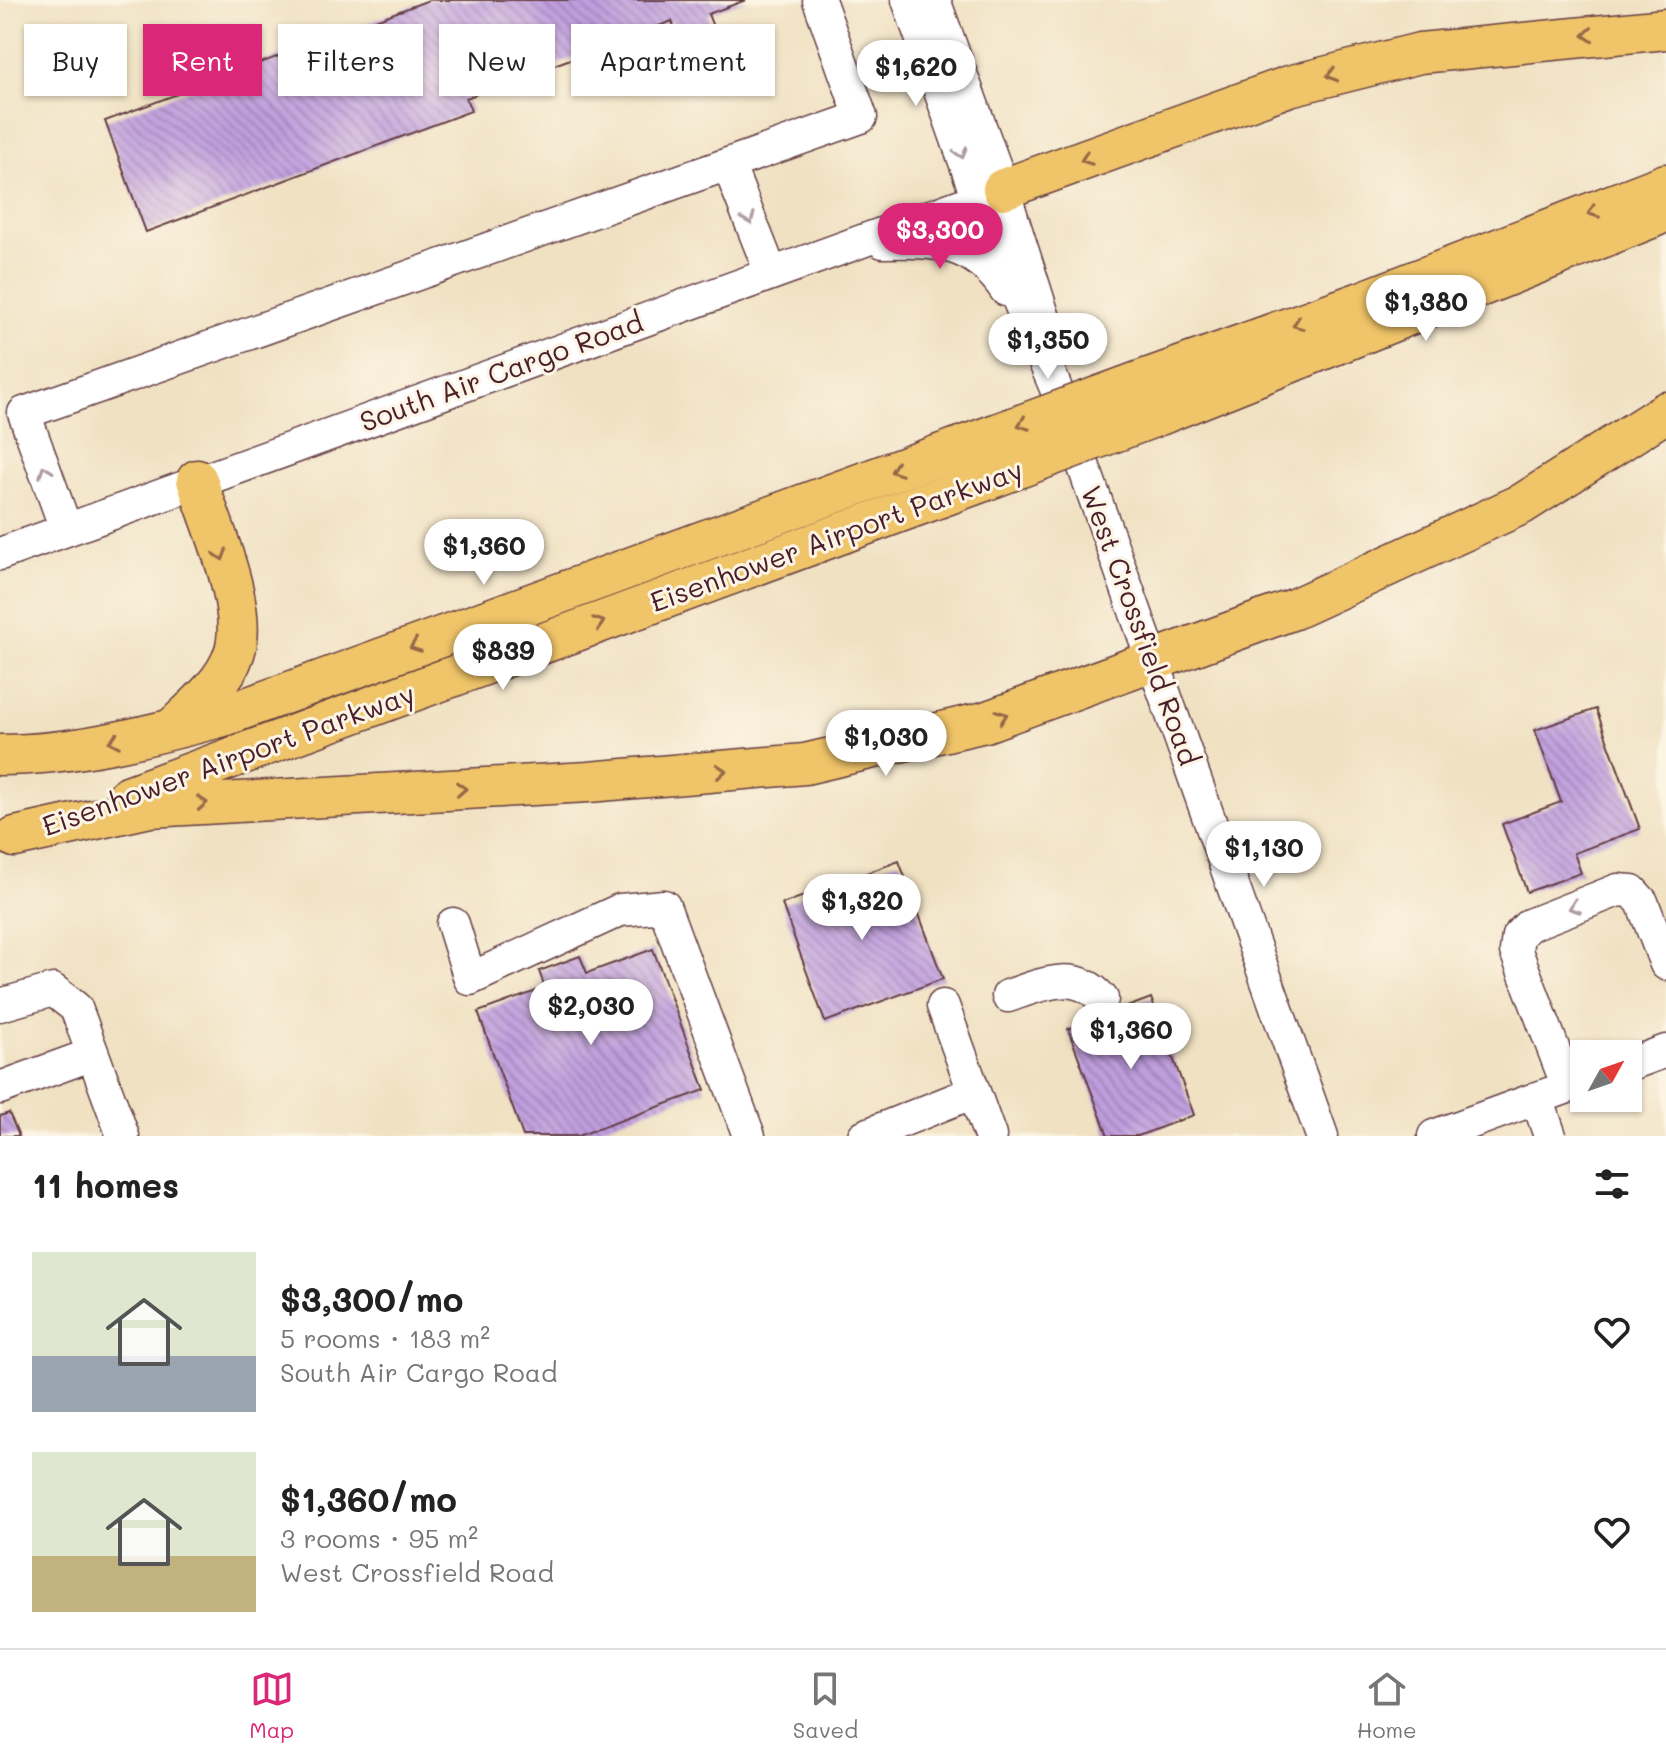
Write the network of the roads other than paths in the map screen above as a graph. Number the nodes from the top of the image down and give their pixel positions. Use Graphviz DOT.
graph roads {
  1 [pos="819,0"];
  2 [pos="918,1"];
  3 [pos="1666,29"];
  4 [pos="728,164"];
  5 [pos="1666,184"];
  6 [pos="990,194"];
  7 [pos="1666,212"];
  8 [pos="855,243"];
  9 [pos="771,273"];
  10 [pos="1022,315"];
  11 [pos="1055,386"];
  12 [pos="1156,396"];
  13 [pos="1666,412"];
  14 [pos="197,480"];
  15 [pos="66,529"];
  16 [pos="0,554"];
  17 [pos="1154,661"];
  18 [pos="172,729"];
  19 [pos="0,755"];
  20 [pos="8,840"];
  21 [pos="453,924"];
  22 [pos="1666,964"];
  23 [pos="1008,996"];
  24 [pos="1102,999"];
  25 [pos="0,1005"];
  26 [pos="943,1006"];
  27 [pos="1666,1051"];
  28 [pos="93,1054"];
  29 [pos="1642,1060"];
  30 [pos="1570,1071"];
  31 [pos="1570,1086"];
  32 [pos="0,1088"];
  33 [pos="974,1092"];
  34 [pos="1537,1098"];
  35 [pos="123,1136"];
  36 [pos="749,1136"];
  37 [pos="864,1136"];
  38 [pos="990,1136"];
  39 [pos="1322,1136"];
  40 [pos="1434,1136"];
  41 [pos="1550,1136"];
  1 -- 4 [label="street"];
  2 -- 6 [label="street, West Crossfield Road"];
  3 -- 6 [label="main road, one-way"];
  4 -- 9 [label="street, one-way"];
  15 -- 4 [label="street, one-way"];
  5 -- 12 [label="main road, Eisenhower Airport Parkway, one-way"];
  6 -- 8 [label="street, South Air Cargo Road"];
  6 -- 10 [label="street, West Crossfield Road"];
  6 -- 11 [label="street, West Crossfield Road"];
  7 -- 12 [label="main road, Eisenhower Airport Parkway"];
  8 -- 9 [label="street, South Air Cargo Road"];
  8 -- 10 [label="street"];
  9 -- 14 [label="street, South Air Cargo Road"];
  10 -- 11 [label="street, West Crossfield Road"];
  11 -- 17 [label="street, West Crossfield Road"];
  12 -- 18 [label="main road, Eisenhower Airport Parkway, one-way, bridge"];
  20 -- 12 [label="main road, Eisenhower Airport Parkway, one-way, bridge"];
  13 -- 17 [label="main road"];
  14 -- 15 [label="street, South Air Cargo Road"];
  14 -- 18 [label="main road, one-way"];
  15 -- 16 [label="street, South Air Cargo Road"];
  20 -- 17 [label="main road, one-way"];
  17 -- 39 [label="street, West Crossfield Road"];
  18 -- 19 [label="main road, Eisenhower Airport Parkway, one-way"];
  21 -- 36 [label="street"];
  22 -- 30 [label="street, one-way"];
  23 -- 24 [label="street"];
  25 -- 28 [label="street"];
  26 -- 33 [label="street"];
  27 -- 29 [label="street"];
  28 -- 32 [label="street"];
  28 -- 35 [label="street"];
  31 -- 34 [label="street"];
  33 -- 37 [label="street"];
  33 -- 38 [label="street"];
  34 -- 40 [label="street"];
  34 -- 41 [label="street"];
}
